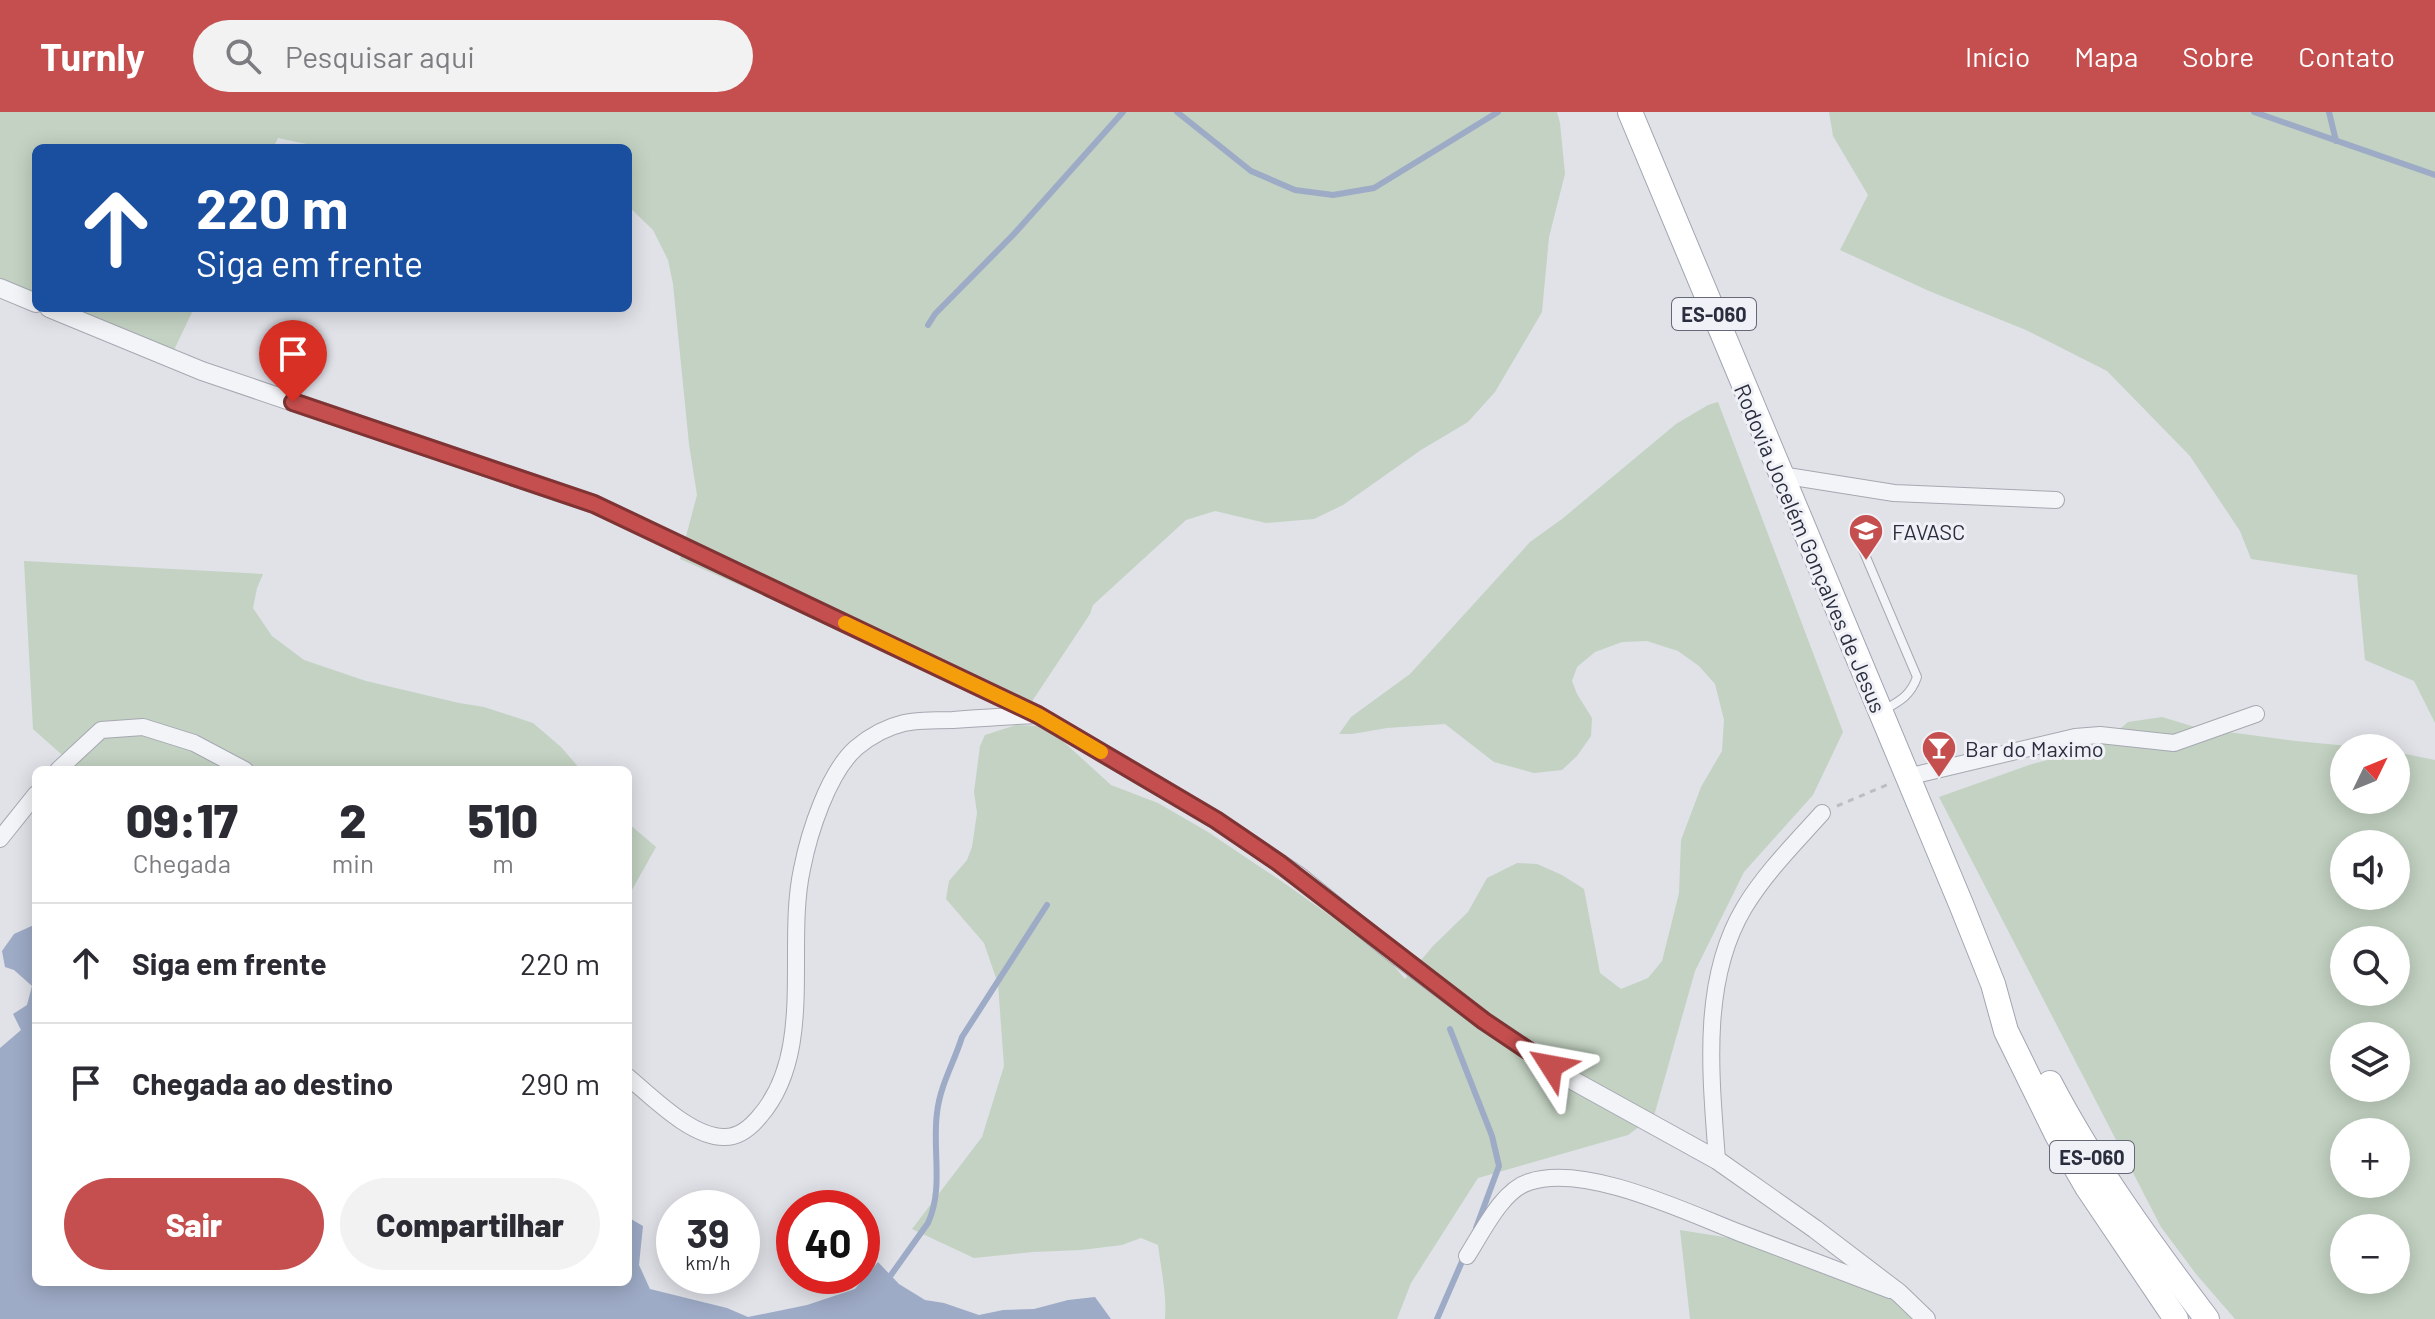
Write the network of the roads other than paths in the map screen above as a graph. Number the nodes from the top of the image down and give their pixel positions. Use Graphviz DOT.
graph roads {
  1 [pos="1630,112"];
  2 [pos="0,288"];
  3 [pos="32,301"];
  4 [pos="59,312"];
  5 [pos="1781,475"];
  6 [pos="2056,500"];
  7 [pos="1863,550"];
  8 [pos="1879,712"];
  9 [pos="2256,714"];
  10 [pos="1038,715"];
  11 [pos="62,766"];
  12 [pos="237,766"];
  13 [pos="1907,777"];
  14 [pos="32,799"];
  15 [pos="1822,813"];
  16 [pos="0,839"];
  17 [pos="1993,984"];
  18 [pos="632,1080"];
  19 [pos="1717,1160"];
  20 [pos="1467,1256"];
  21 [pos="1899,1293"];
  22 [pos="2176,1318"];
  23 [pos="1926,1319"];
  24 [pos="2207,1319"];
  1 -- 5 [label="main road, Rodovia Jocelém Gonçalves de Jesus / ES-060"];
  2 -- 3 [label="street"];
  4 -- 10 [label="street"];
  5 -- 6 [label="street"];
  5 -- 8 [label="main road, Rodovia Jocelém Gonçalves de Jesus / ES-060"];
  7 -- 8 [label="lane"];
  8 -- 13 [label="main road, Rodovia Jocelém Gonçalves de Jesus / ES-060"];
  9 -- 13 [label="street"];
  10 -- 18 [label="street"];
  10 -- 19 [label="street"];
  11 -- 12 [label="street"];
  13 -- 17 [label="main road, Rodovia Jocelém Gonçalves de Jesus / ES-060"];
  14 -- 16 [label="street"];
  15 -- 19 [label="street"];
  17 -- 22 [label="main road, Rodovia Jocelém Gonçalves de Jesus / ES-060"];
  17 -- 24 [label="main road, Rodovia Jocelém Gonçalves de Jesus / ES-060"];
  19 -- 21 [label="street"];
  20 -- 21 [label="street"];
  21 -- 23 [label="street"];
}
